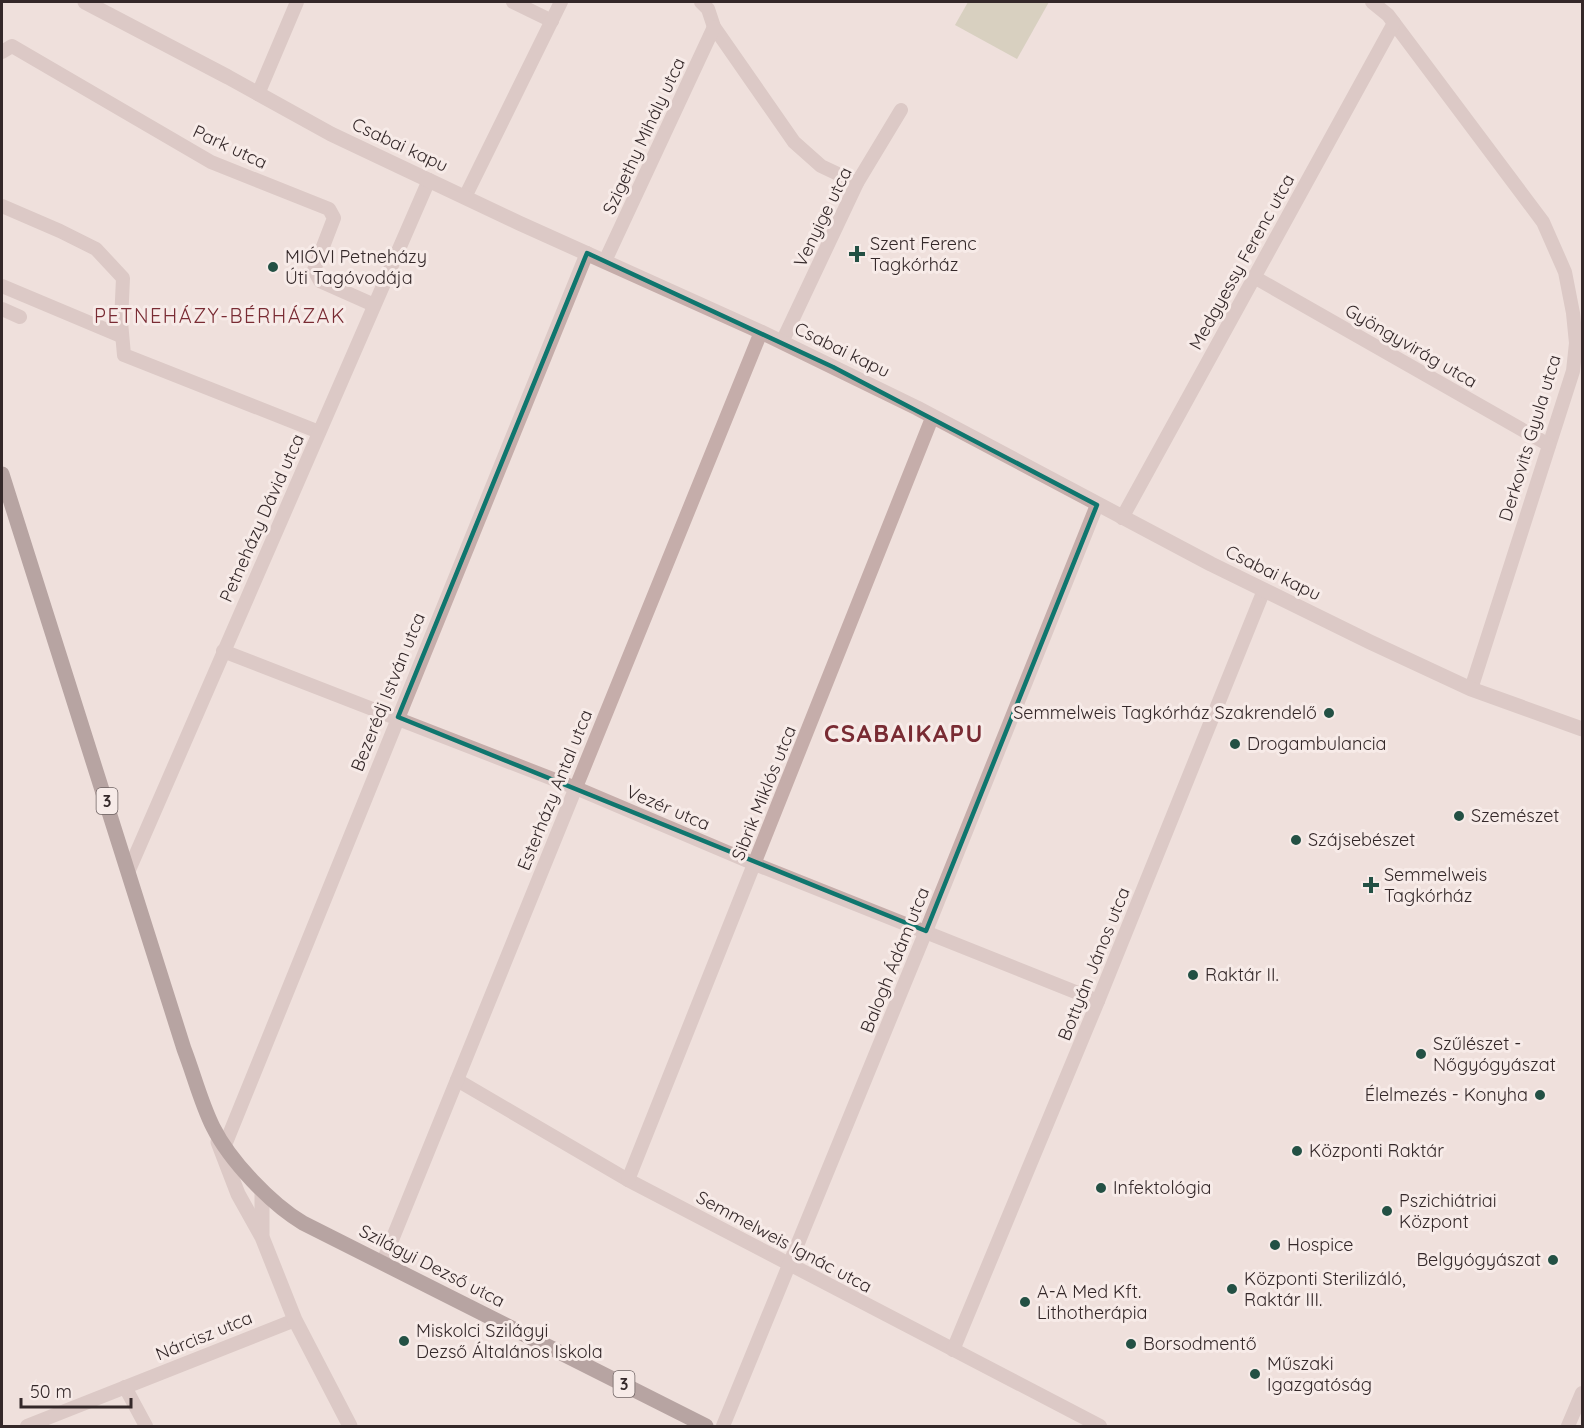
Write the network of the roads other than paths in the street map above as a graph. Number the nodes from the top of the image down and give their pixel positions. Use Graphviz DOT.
graph roads {
  1 [pos="85,2"];
  2 [pos="297,2"];
  3 [pos="513,2"];
  4 [pos="561,2"];
  5 [pos="701,2"];
  6 [pos="1372,2"];
  7 [pos="552,21"];
  8 [pos="1394,23"];
  9 [pos="714,27"];
  10 [pos="2,52"];
  11 [pos="258,94"];
  12 [pos="901,110"];
  13 [pos="429,180"];
  14 [pos="857,183"];
  15 [pos="465,197"];
  16 [pos="2,206"];
  17 [pos="587,253"];
  18 [pos="606,261"];
  19 [pos="1254,278"];
  20 [pos="2,286"];
  21 [pos="374,305"];
  22 [pos="2,309"];
  23 [pos="20,317"];
  24 [pos="761,332"];
  25 [pos="122,336"];
  26 [pos="782,342"];
  27 [pos="932,418"];
  28 [pos="319,432"];
  29 [pos="1549,445"];
  30 [pos="2,474"];
  31 [pos="1097,505"];
  32 [pos="1122,519"];
  33 [pos="1264,590"];
  34 [pos="223,651"];
  35 [pos="1471,690"];
  36 [pos="398,717"];
  37 [pos="1582,729"];
  38 [pos="576,788"];
  39 [pos="755,864"];
  40 [pos="129,870"];
  41 [pos="926,931"];
  42 [pos="1098,1001"];
  43 [pos="457,1080"];
  44 [pos="213,1128"];
  45 [pos="225,1145"];
  46 [pos="628,1180"];
  47 [pos="262,1191"];
  48 [pos="261,1237"];
  49 [pos="382,1262"];
  50 [pos="790,1266"];
  51 [pos="295,1320"];
  52 [pos="953,1350"];
  53 [pos="125,1388"];
  54 [pos="1582,1393"];
  55 [pos="27,1426"];
  56 [pos="146,1426"];
  57 [pos="350,1426"];
  58 [pos="706,1426"];
  59 [pos="723,1426"];
  60 [pos="1100,1426"];
  61 [pos="1568,1426"];
  1 -- 11 [label="street, Csabai kapu"];
  2 -- 11 [label="street"];
  3 -- 7 [label="street"];
  4 -- 7 [label="street"];
  5 -- 9 [label="street"];
  6 -- 8 [label="street, Derkovits Gyula utca"];
  7 -- 15 [label="street"];
  8 -- 19 [label="street, Medgyessy Ferenc utca"];
  8 -- 29 [label="street, Derkovits Gyula utca"];
  9 -- 14 [label="street"];
  9 -- 18 [label="street, Szigethy Mihály utca"];
  10 -- 21 [label="street, Park utca"];
  11 -- 13 [label="street, Csabai kapu"];
  12 -- 14 [label="street, Venyige utca"];
  13 -- 15 [label="street, Csabai kapu"];
  13 -- 21 [label="street, Petneházy Dávid utca"];
  14 -- 26 [label="street, Venyige utca"];
  15 -- 17 [label="street, Csabai kapu"];
  16 -- 25 [label="street"];
  17 -- 18 [label="street, Csabai kapu"];
  17 -- 36 [label="street, Bezerédj István utca"];
  18 -- 24 [label="street, Csabai kapu"];
  19 -- 29 [label="street, Gyöngyvirág utca"];
  19 -- 32 [label="street, Medgyessy Ferenc utca"];
  20 -- 25 [label="street"];
  21 -- 28 [label="street, Petneházy Dávid utca"];
  22 -- 23 [label="street"];
  24 -- 26 [label="street, Csabai kapu"];
  24 -- 38 [label="street, Esterházy Antal utca"];
  25 -- 28 [label="street"];
  26 -- 27 [label="street, Csabai kapu"];
  27 -- 31 [label="street, Csabai kapu"];
  27 -- 39 [label="street, Sibrik Miklós utca"];
  28 -- 34 [label="street, Petneházy Dávid utca"];
  29 -- 35 [label="street, Derkovits Gyula utca"];
  30 -- 40 [label="main road, 3"];
  31 -- 32 [label="street, Csabai kapu"];
  31 -- 41 [label="street, Balogh Ádám utca"];
  32 -- 33 [label="street, Csabai kapu"];
  33 -- 35 [label="street, Csabai kapu"];
  33 -- 42 [label="street, Bottyán János utca"];
  34 -- 36 [label="street, Vezér utca"];
  34 -- 40 [label="street, Petneházy Dávid utca"];
  35 -- 37 [label="street, Csabai kapu"];
  36 -- 38 [label="street, Vezér utca"];
  36 -- 45 [label="street, Bezerédj István utca"];
  38 -- 39 [label="street, Vezér utca"];
  38 -- 43 [label="street, Esterházy Antal utca"];
  39 -- 41 [label="street, Vezér utca"];
  39 -- 46 [label="street, Sibrik Miklós utca"];
  40 -- 44 [label="main road, 3"];
  41 -- 42 [label="street, Vezér utca"];
  41 -- 50 [label="street, Balogh Ádám utca"];
  42 -- 52 [label="street, Bottyán János utca"];
  43 -- 46 [label="street, Semmelweis Ignác utca"];
  43 -- 49 [label="street, Esterházy Antal utca"];
  44 -- 45 [label="main road, 3"];
  44 -- 48 [label="street"];
  45 -- 47 [label="main road, Szilágyi Dezső utca / 3"];
  46 -- 50 [label="street, Semmelweis Ignác utca"];
  47 -- 48 [label="street"];
  47 -- 49 [label="main road, Szilágyi Dezső utca / 3"];
  48 -- 51 [label="street"];
  49 -- 58 [label="main road, Szilágyi Dezső utca / 3"];
  50 -- 52 [label="street, Semmelweis Ignác utca"];
  50 -- 59 [label="street, Balogh Ádám utca"];
  51 -- 53 [label="street, Nárcisz utca"];
  51 -- 57 [label="street"];
  52 -- 60 [label="street, Semmelweis Ignác utca"];
  53 -- 55 [label="street, Nárcisz utca"];
  53 -- 56 [label="street"];
  54 -- 61 [label="street"];
}
